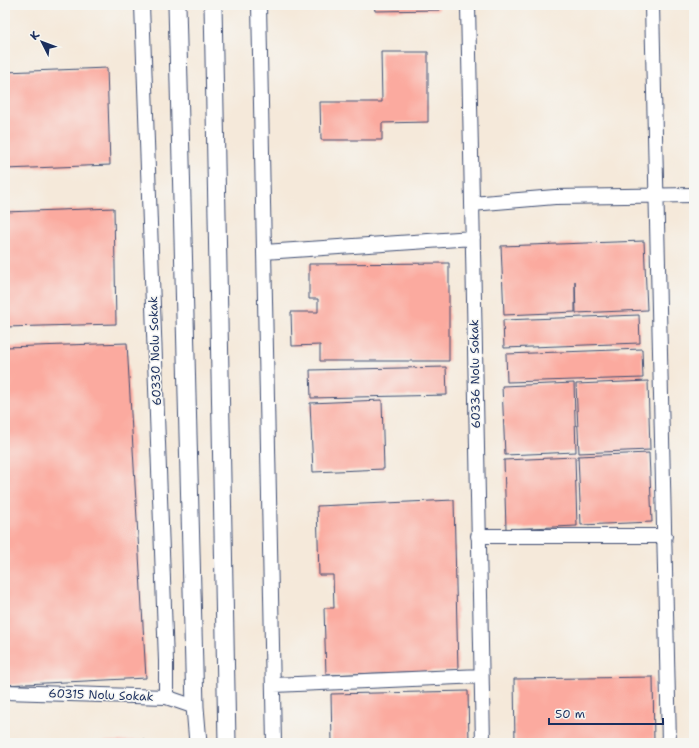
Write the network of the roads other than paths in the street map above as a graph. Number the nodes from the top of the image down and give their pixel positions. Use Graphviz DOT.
graph roads {
  1 [pos="142,5"];
  2 [pos="177,5"];
  3 [pos="213,5"];
  4 [pos="259,5"];
  5 [pos="468,5"];
  6 [pos="652,5"];
  7 [pos="656,195"];
  8 [pos="694,195"];
  9 [pos="472,204"];
  10 [pos="473,238"];
  11 [pos="264,252"];
  12 [pos="478,536"];
  13 [pos="664,536"];
  14 [pos="481,676"];
  15 [pos="274,684"];
  16 [pos="5,692"];
  17 [pos="166,697"];
  18 [pos="195,707"];
  19 [pos="198,743"];
  20 [pos="227,743"];
  21 [pos="274,743"];
  22 [pos="483,743"];
  23 [pos="669,743"];
  1 -- 17 [label="street, 60330 Nolu Sokak"];
  2 -- 18 [label="street"];
  3 -- 20 [label="street"];
  4 -- 11 [label="street"];
  5 -- 9 [label="street, 60336 Nolu Sokak"];
  6 -- 7 [label="street"];
  7 -- 8 [label="street"];
  7 -- 9 [label="street"];
  7 -- 13 [label="street"];
  9 -- 10 [label="street, 60336 Nolu Sokak"];
  10 -- 11 [label="street"];
  10 -- 12 [label="street, 60336 Nolu Sokak"];
  11 -- 15 [label="street"];
  12 -- 13 [label="street"];
  12 -- 14 [label="street, 60336 Nolu Sokak"];
  13 -- 23 [label="street"];
  14 -- 15 [label="street"];
  14 -- 22 [label="street, 60336 Nolu Sokak"];
  15 -- 21 [label="street"];
  16 -- 17 [label="street, 60315 Nolu Sokak"];
  17 -- 18 [label="street, 60315 Nolu Sokak"];
  18 -- 19 [label="street"];
}
